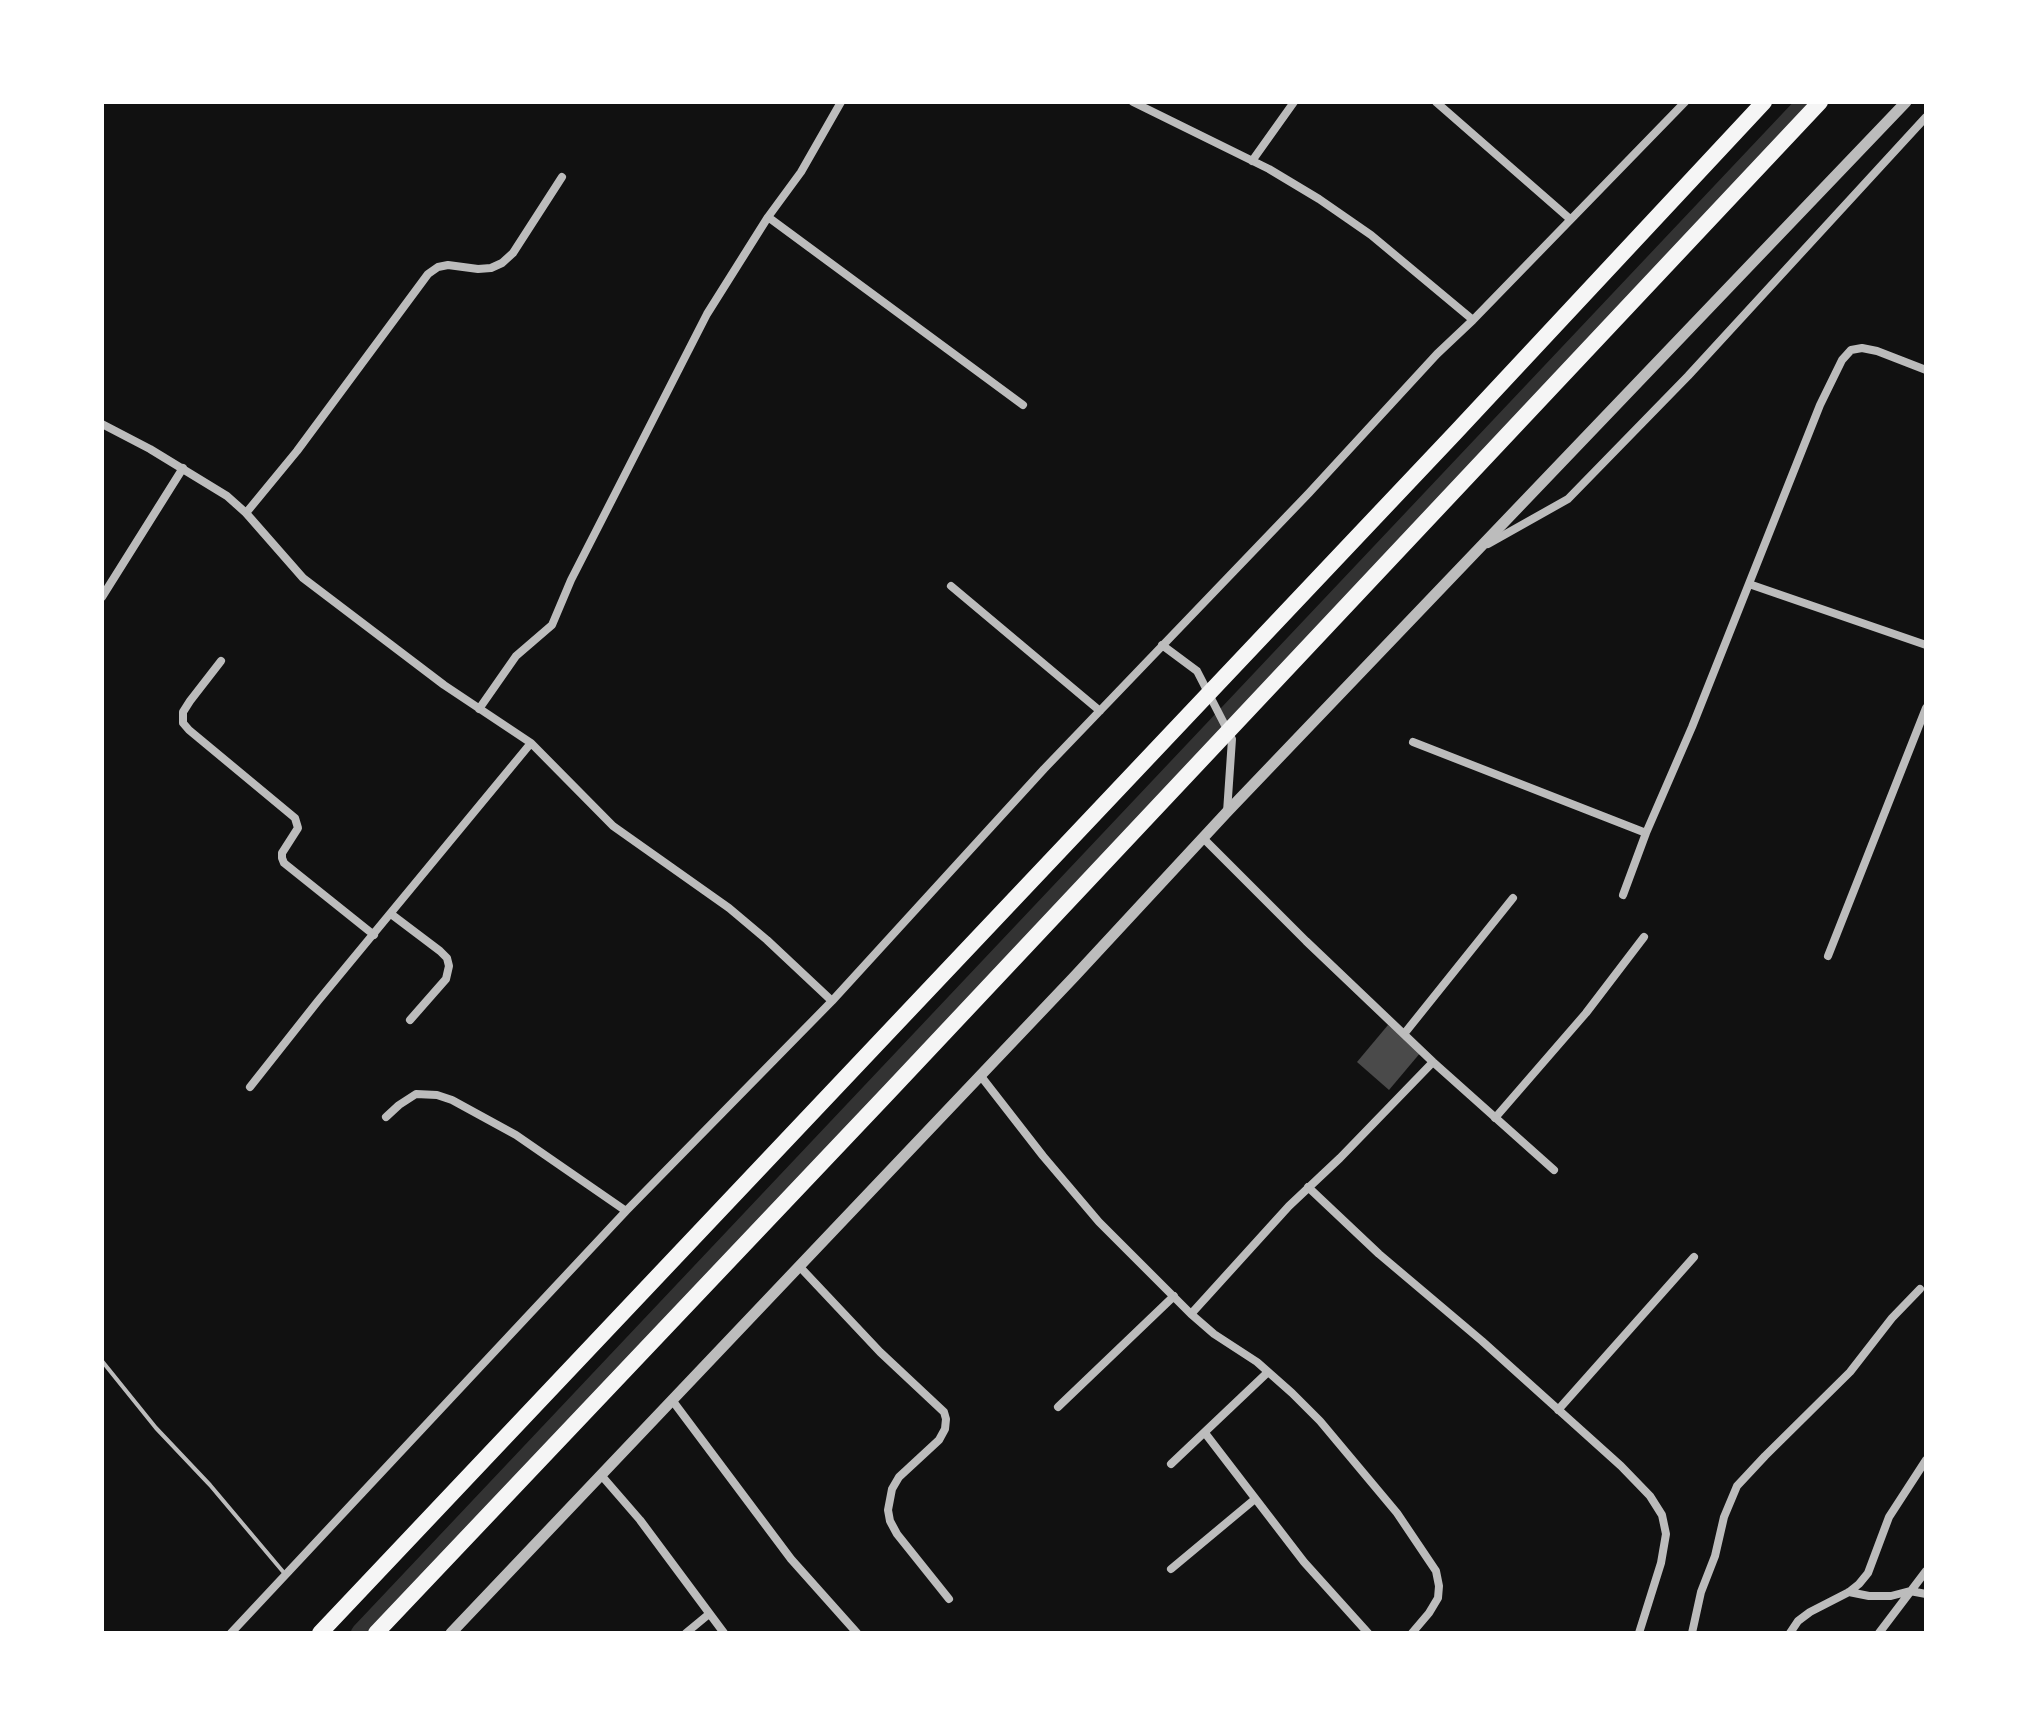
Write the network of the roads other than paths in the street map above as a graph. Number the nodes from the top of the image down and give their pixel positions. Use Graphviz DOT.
graph roads {
  1 [pos="841,102"];
  2 [pos="1133,102"];
  3 [pos="1294,102"];
  4 [pos="1436,102"];
  5 [pos="1685,102"];
  6 [pos="1764,102"];
  7 [pos="1820,102"];
  8 [pos="1906,102"];
  9 [pos="1926,117"];
  10 [pos="1252,161"];
  11 [pos="562,177"];
  12 [pos="768,217"];
  13 [pos="1570,219"];
  14 [pos="1473,320"];
  15 [pos="1926,370"];
  16 [pos="1023,405"];
  17 [pos="102,424"];
  18 [pos="183,468"];
  19 [pos="246,513"];
  20 [pos="1479,549"];
  21 [pos="1749,584"];
  22 [pos="951,586"];
  23 [pos="102,597"];
  24 [pos="1162,645"];
  25 [pos="1926,645"];
  26 [pos="221,661"];
  27 [pos="1926,708"];
  28 [pos="479,709"];
  29 [pos="1100,711"];
  30 [pos="1413,742"];
  31 [pos="531,743"];
  32 [pos="1227,812"];
  33 [pos="1646,833"];
  34 [pos="1203,838"];
  35 [pos="1623,895"];
  36 [pos="1513,898"];
  37 [pos="391,914"];
  38 [pos="374,935"];
  39 [pos="1644,937"];
  40 [pos="1828,956"];
  41 [pos="832,1001"];
  42 [pos="410,1020"];
  43 [pos="1404,1034"];
  44 [pos="1433,1062"];
  45 [pos="980,1075"];
  46 [pos="250,1087"];
  47 [pos="386,1117"];
  48 [pos="1495,1118"];
  49 [pos="1554,1170"];
  50 [pos="1308,1187"];
  51 [pos="626,1211"];
  52 [pos="1694,1257"];
  53 [pos="799,1266"];
  54 [pos="1920,1289"];
  55 [pos="1174,1296"];
  56 [pos="1191,1314"];
  57 [pos="102,1361"];
  58 [pos="1268,1372"];
  59 [pos="672,1400"];
  60 [pos="1058,1407"];
  61 [pos="1558,1410"];
  62 [pos="1205,1433"];
  63 [pos="1926,1460"];
  64 [pos="1171,1464"];
  65 [pos="601,1475"];
  66 [pos="1255,1499"];
  67 [pos="1171,1569"];
  68 [pos="1926,1571"];
  69 [pos="286,1576"];
  70 [pos="1910,1591"];
  71 [pos="1849,1592"];
  72 [pos="1926,1594"];
  73 [pos="949,1599"];
  74 [pos="709,1614"];
  75 [pos="231,1633"];
  76 [pos="320,1633"];
  77 [pos="376,1633"];
  78 [pos="451,1633"];
  79 [pos="686,1633"];
  80 [pos="724,1633"];
  81 [pos="857,1633"];
  82 [pos="1368,1633"];
  83 [pos="1412,1633"];
  84 [pos="1639,1633"];
  85 [pos="1692,1633"];
  86 [pos="1790,1633"];
  87 [pos="1879,1633"];
  1 -- 12 [label="street"];
  2 -- 10 [label="street"];
  3 -- 10 [label="street"];
  4 -- 13 [label="street"];
  5 -- 13 [label="street"];
  6 -- 76 [label="highway"];
  7 -- 77 [label="highway"];
  8 -- 20 [label="street"];
  9 -- 20 [label="street"];
  10 -- 14 [label="street"];
  11 -- 19 [label="street"];
  12 -- 16 [label="street"];
  12 -- 28 [label="street"];
  13 -- 14 [label="street"];
  14 -- 24 [label="street"];
  15 -- 21 [label="street"];
  17 -- 18 [label="street"];
  18 -- 19 [label="street"];
  18 -- 23 [label="street"];
  19 -- 28 [label="street"];
  20 -- 32 [label="street"];
  21 -- 25 [label="street"];
  21 -- 33 [label="street"];
  22 -- 29 [label="street"];
  24 -- 29 [label="street"];
  24 -- 32 [label="street"];
  26 -- 38 [label="street"];
  27 -- 40 [label="street"];
  28 -- 31 [label="street"];
  29 -- 41 [label="street"];
  30 -- 33 [label="street"];
  31 -- 37 [label="street"];
  31 -- 41 [label="street"];
  32 -- 34 [label="street"];
  33 -- 35 [label="street"];
  34 -- 43 [label="street"];
  34 -- 45 [label="street"];
  36 -- 43 [label="street"];
  37 -- 38 [label="street"];
  37 -- 42 [label="street"];
  38 -- 46 [label="street"];
  39 -- 48 [label="street"];
  41 -- 51 [label="street"];
  43 -- 44 [label="street"];
  44 -- 48 [label="street"];
  44 -- 50 [label="street"];
  45 -- 53 [label="street"];
  45 -- 55 [label="street"];
  47 -- 51 [label="street"];
  48 -- 49 [label="street"];
  50 -- 56 [label="street"];
  50 -- 61 [label="street"];
  51 -- 69 [label="street"];
  52 -- 61 [label="street"];
  53 -- 59 [label="street"];
  53 -- 73 [label="street"];
  54 -- 85 [label="street"];
  55 -- 56 [label="street"];
  55 -- 60 [label="street"];
  56 -- 58 [label="street"];
  57 -- 69 [label="lane"];
  58 -- 62 [label="street"];
  58 -- 83 [label="street"];
  59 -- 65 [label="street"];
  59 -- 81 [label="street"];
  61 -- 84 [label="street"];
  62 -- 64 [label="street"];
  62 -- 66 [label="street"];
  63 -- 71 [label="street"];
  65 -- 74 [label="street"];
  65 -- 78 [label="street"];
  66 -- 67 [label="street"];
  66 -- 82 [label="street"];
  68 -- 70 [label="street"];
  69 -- 75 [label="street"];
  70 -- 71 [label="street"];
  70 -- 72 [label="street"];
  70 -- 87 [label="street"];
  71 -- 86 [label="street"];
  74 -- 79 [label="street"];
  74 -- 80 [label="street"];
}
